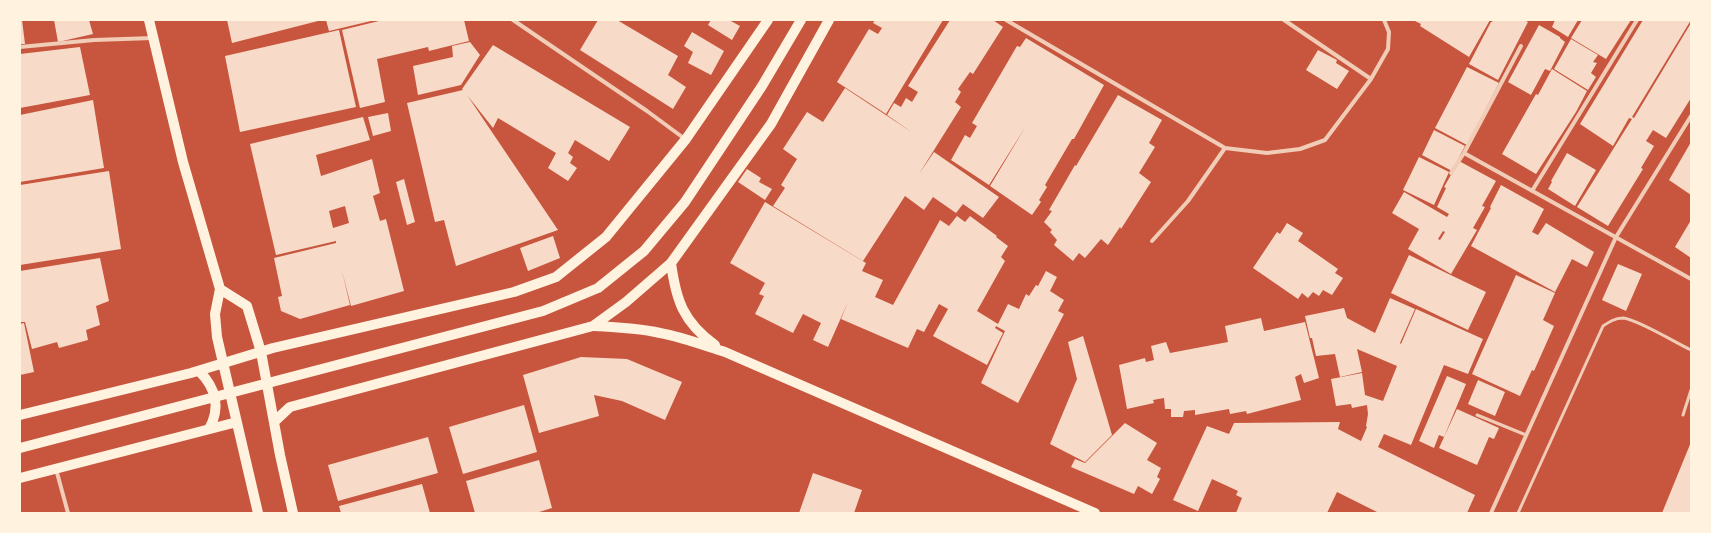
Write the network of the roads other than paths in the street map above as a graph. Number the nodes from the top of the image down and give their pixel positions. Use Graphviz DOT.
graph roads {
  1 [pos="149,20"];
  2 [pos="513,20"];
  3 [pos="768,20"];
  4 [pos="801,20"];
  5 [pos="829,20"];
  6 [pos="1006,20"];
  7 [pos="1284,20"];
  8 [pos="1384,20"];
  9 [pos="1637,20"];
  10 [pos="153,38"];
  11 [pos="1521,46"];
  12 [pos="20,47"];
  13 [pos="1370,79"];
  14 [pos="1691,116"];
  15 [pos="686,139"];
  16 [pos="1225,148"];
  17 [pos="1464,153"];
  18 [pos="1451,173"];
  19 [pos="1532,191"];
  20 [pos="1616,237"];
  21 [pos="1152,242"];
  22 [pos="671,262"];
  23 [pos="1691,279"];
  24 [pos="220,289"];
  25 [pos="593,326"];
  26 [pos="1691,350"];
  27 [pos="261,352"];
  28 [pos="725,352"];
  29 [pos="224,363"];
  30 [pos="199,371"];
  31 [pos="1691,390"];
  32 [pos="20,415"];
  33 [pos="1477,415"];
  34 [pos="1682,415"];
  35 [pos="274,421"];
  36 [pos="237,422"];
  37 [pos="210,429"];
  38 [pos="1526,434"];
  39 [pos="20,448"];
  40 [pos="55,468"];
  41 [pos="20,478"];
  42 [pos="68,513"];
  43 [pos="258,513"];
  44 [pos="293,513"];
  45 [pos="1095,513"];
  46 [pos="1491,513"];
  47 [pos="1518,513"];
  1 -- 10 [label="main road"];
  2 -- 15 [label="street"];
  3 -- 15 [label="main road"];
  4 -- 39 [label="main road"];
  5 -- 22 [label="main road"];
  6 -- 16 [label="street"];
  7 -- 13 [label="street"];
  8 -- 13 [label="street"];
  9 -- 19 [label="street"];
  10 -- 12 [label="street"];
  10 -- 24 [label="main road"];
  11 -- 17 [label="street"];
  13 -- 16 [label="street"];
  14 -- 20 [label="street"];
  15 -- 27 [label="main road"];
  16 -- 21 [label="street"];
  17 -- 18 [label="street"];
  17 -- 19 [label="street"];
  19 -- 20 [label="street"];
  20 -- 23 [label="street"];
  20 -- 38 [label="street"];
  22 -- 25 [label="main road"];
  22 -- 28 [label="main road"];
  24 -- 27 [label="main road"];
  24 -- 29 [label="main road"];
  25 -- 28 [label="main road"];
  25 -- 35 [label="main road"];
  26 -- 47 [label="lane"];
  27 -- 29 [label="main road"];
  27 -- 35 [label="main road"];
  28 -- 45 [label="main road"];
  29 -- 30 [label="main road"];
  29 -- 36 [label="main road"];
  30 -- 32 [label="main road"];
  30 -- 37 [label="main road"];
  31 -- 34 [label="lane"];
  33 -- 38 [label="lane"];
  35 -- 44 [label="main road"];
  36 -- 37 [label="main road"];
  36 -- 43 [label="main road"];
  37 -- 40 [label="main road"];
  38 -- 46 [label="street"];
  40 -- 41 [label="main road"];
  40 -- 42 [label="street"];
}
